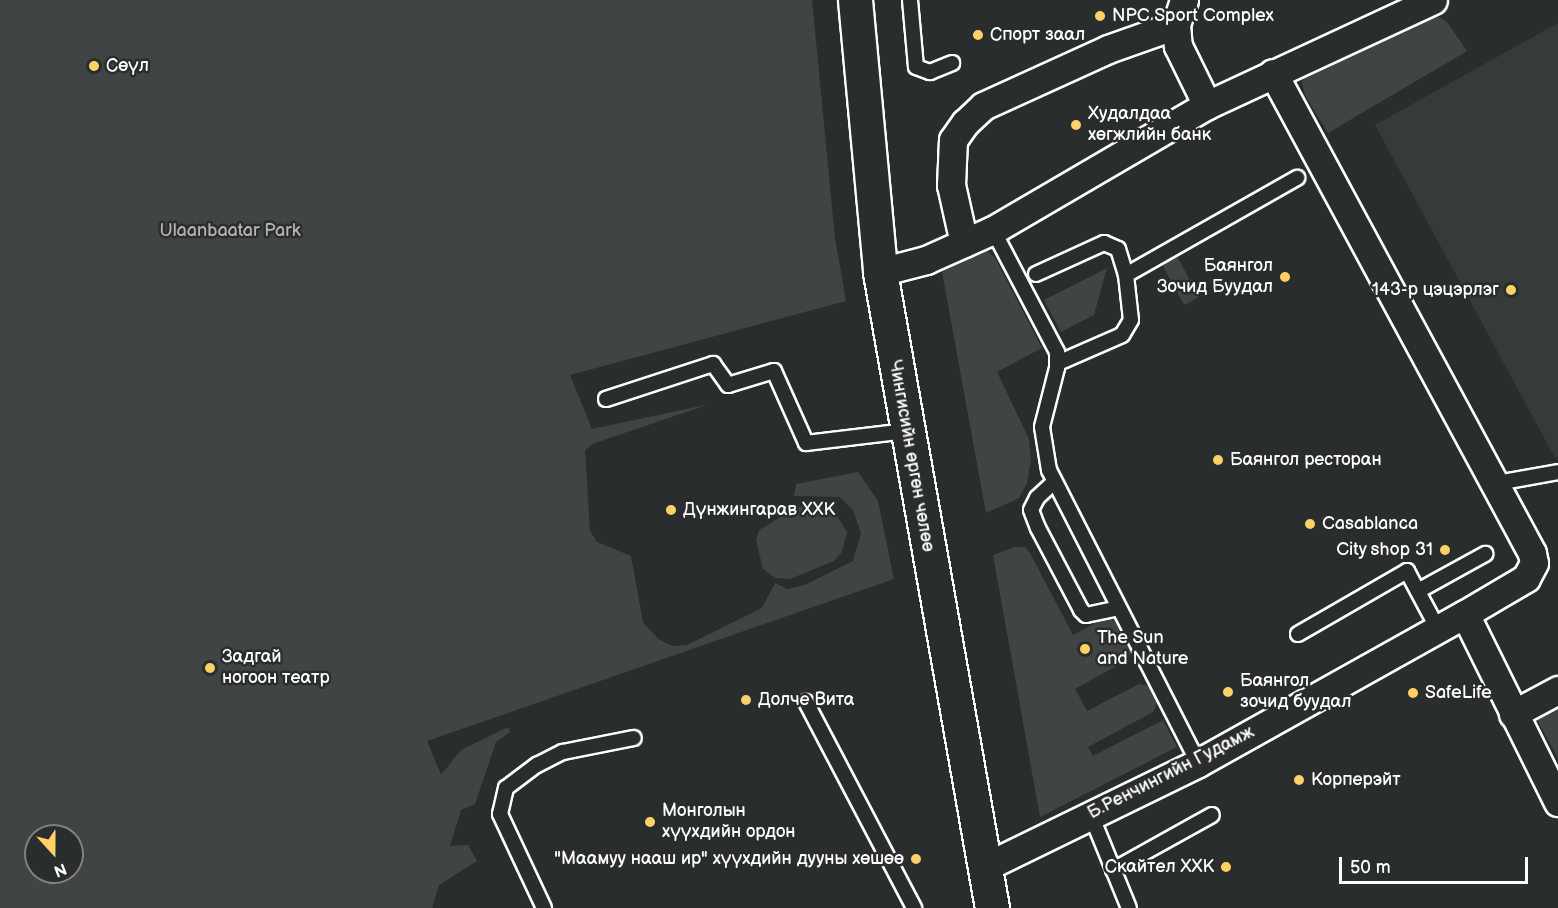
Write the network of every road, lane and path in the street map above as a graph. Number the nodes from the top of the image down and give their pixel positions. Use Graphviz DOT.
graph roads {
  1 [pos="855,0"];
  2 [pos="910,0"];
  3 [pos="1433,0"];
  4 [pos="1180,12"];
  5 [pos="952,63"];
  6 [pos="1273,73"];
  7 [pos="1207,105"];
  8 [pos="1297,178"];
  9 [pos="993,230"];
  10 [pos="964,243"];
  11 [pos="879,272"];
  12 [pos="1036,274"];
  13 [pos="1126,275"];
  14 [pos="1058,363"];
  15 [pos="606,399"];
  16 [pos="906,431"];
  17 [pos="1558,472"];
  18 [pos="1054,482"];
  19 [pos="1497,483"];
  20 [pos="1485,554"];
  21 [pos="1418,591"];
  22 [pos="1118,608"];
  23 [pos="1465,614"];
  24 [pos="1438,629"];
  25 [pos="1298,634"];
  26 [pos="1558,690"];
  27 [pos="806,702"];
  28 [pos="1514,714"];
  29 [pos="634,738"];
  30 [pos="1198,763"];
  31 [pos="1558,802"];
  32 [pos="1091,815"];
  33 [pos="1212,815"];
  34 [pos="985,867"];
  35 [pos="1113,870"];
  36 [pos="544,908"];
  37 [pos="914,908"];
  38 [pos="992,908"];
  39 [pos="1129,908"];
  1 -- 11 [label="highway, Чингисийн өргөн чөлөө"];
  2 -- 5 [label="lane"];
  3 -- 6 [label="street"];
  4 -- 7 [label="street"];
  4 -- 10 [label="street"];
  6 -- 7 [label="street"];
  6 -- 19 [label="street"];
  7 -- 9 [label="street"];
  8 -- 13 [label="lane"];
  9 -- 10 [label="street"];
  9 -- 14 [label="lane"];
  10 -- 11 [label="street"];
  11 -- 16 [label="highway, Чингисийн өргөн чөлөө"];
  12 -- 13 [label="lane"];
  13 -- 14 [label="lane"];
  14 -- 18 [label="lane"];
  15 -- 16 [label="lane"];
  16 -- 34 [label="highway, Чингисийн өргөн чөлөө"];
  17 -- 19 [label="lane"];
  18 -- 22 [label="lane"];
  18 -- 22 [label="lane"];
  19 -- 23 [label="street, Б.Ренчингийн Гудамж"];
  20 -- 21 [label="lane"];
  21 -- 24 [label="lane"];
  21 -- 25 [label="lane"];
  22 -- 30 [label="lane"];
  23 -- 24 [label="street, Б.Ренчингийн Гудамж"];
  23 -- 28 [label="street"];
  24 -- 30 [label="street, Б.Ренчингийн Гудамж"];
  26 -- 28 [label="street"];
  27 -- 37 [label="lane"];
  28 -- 31 [label="street"];
  29 -- 36 [label="lane"];
  30 -- 32 [label="street, Б.Ренчингийн Гудамж"];
  32 -- 34 [label="street, Б.Ренчингийн Гудамж"];
  32 -- 35 [label="lane"];
  33 -- 35 [label="lane"];
  34 -- 38 [label="highway, Чингисийн өргөн чөлөө"];
  35 -- 39 [label="lane"];
}
